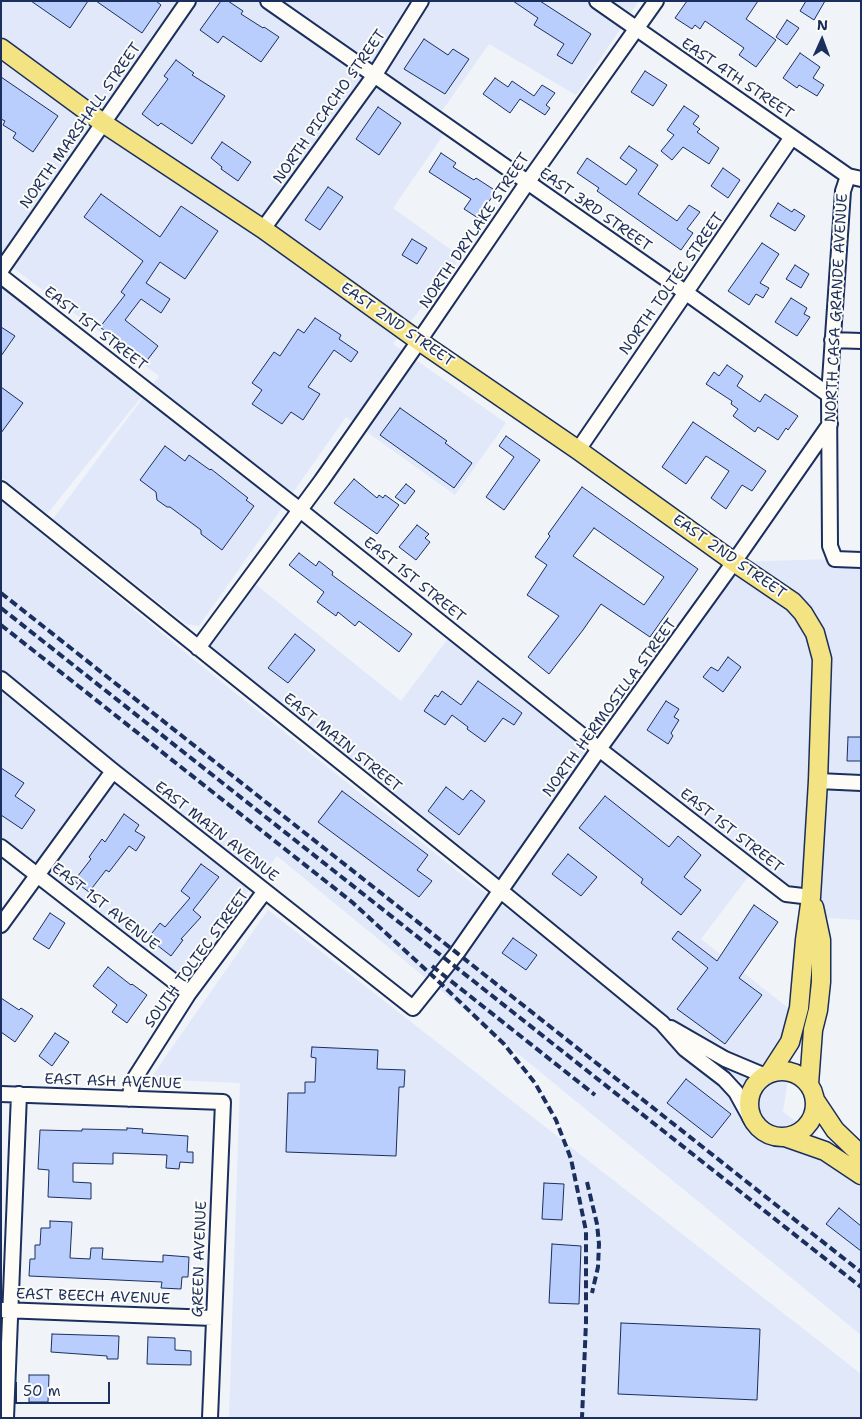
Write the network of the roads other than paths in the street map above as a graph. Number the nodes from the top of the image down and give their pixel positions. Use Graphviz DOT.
graph roads {
  1 [pos="188,1"];
  2 [pos="268,1"];
  3 [pos="421,1"];
  4 [pos="597,1"];
  5 [pos="656,1"];
  6 [pos="637,30"];
  7 [pos="1,48"];
  8 [pos="374,76"];
  9 [pos="103,123"];
  10 [pos="792,137"];
  11 [pos="854,178"];
  12 [pos="527,183"];
  13 [pos="263,229"];
  14 [pos="1,270"];
  15 [pos="1,276"];
  16 [pos="685,292"];
  17 [pos="832,340"];
  18 [pos="420,341"];
  19 [pos="861,342"];
  20 [pos="829,395"];
  21 [pos="830,424"];
  22 [pos="578,450"];
  23 [pos="1,489"];
  24 [pos="300,510"];
  25 [pos="861,560"];
  26 [pos="734,562"];
  27 [pos="198,648"];
  28 [pos="1,679"];
  29 [pos="599,749"];
  30 [pos="113,771"];
  31 [pos="818,781"];
  32 [pos="861,783"];
  33 [pos="1,847"];
  34 [pos="38,874"];
  35 [pos="500,890"];
  36 [pos="266,891"];
  37 [pos="811,896"];
  38 [pos="1,925"];
  39 [pos="189,993"];
  40 [pos="413,1008"];
  41 [pos="662,1023"];
  42 [pos="766,1074"];
  43 [pos="812,1092"];
  44 [pos="1,1094"];
  45 [pos="19,1094"];
  46 [pos="129,1098"];
  47 [pos="223,1102"];
  48 [pos="752,1120"];
  49 [pos="785,1137"];
  50 [pos="861,1155"];
  51 [pos="861,1175"];
  52 [pos="6,1310"];
  53 [pos="214,1318"];
  54 [pos="6,1418"];
  55 [pos="210,1418"];
  1 -- 9 [label="street, NORTH MARSHALL STREET"];
  2 -- 8 [label="street, EAST 3RD STREET"];
  3 -- 8 [label="street, NORTH PICACHO STREET"];
  4 -- 6 [label="street, EAST 4TH STREET"];
  5 -- 6 [label="street, NORTH DRYLAKE STREET"];
  6 -- 10 [label="street, EAST 4TH STREET"];
  6 -- 12 [label="street, NORTH DRYLAKE STREET"];
  7 -- 9 [label="main road, EAST 2ND STREET"];
  8 -- 12 [label="street, EAST 3RD STREET"];
  8 -- 13 [label="street, NORTH PICACHO STREET"];
  9 -- 13 [label="main road, EAST 2ND STREET"];
  9 -- 14 [label="street, NORTH MARSHALL STREET"];
  10 -- 11 [label="street, EAST 4TH STREET"];
  10 -- 16 [label="street, NORTH TOLTEC STREET"];
  11 -- 17 [label="street, NORTH CASA GRANDE AVENUE"];
  12 -- 16 [label="street, EAST 3RD STREET"];
  12 -- 18 [label="street, NORTH DRYLAKE STREET"];
  13 -- 18 [label="main road, EAST 2ND STREET"];
  15 -- 24 [label="street, EAST 1ST STREET"];
  16 -- 20 [label="street, EAST 3RD STREET"];
  16 -- 22 [label="street, NORTH TOLTEC STREET"];
  17 -- 19 [label="street"];
  17 -- 20 [label="street, NORTH CASA GRANDE AVENUE"];
  18 -- 22 [label="main road, EAST 2ND STREET"];
  18 -- 24 [label="street, NORTH DRYLAKE STREET"];
  20 -- 21 [label="street, NORTH CASA GRANDE AVENUE"];
  21 -- 25 [label="street, NORTH CASA GRANDE AVENUE"];
  21 -- 26 [label="street, NORTH HERMOSILLA STREET"];
  22 -- 26 [label="main road, EAST 2ND STREET"];
  23 -- 27 [label="street, EAST MAIN STREET"];
  24 -- 27 [label="street, NORTH DRYLAKE STREET"];
  24 -- 29 [label="street, EAST 1ST STREET"];
  26 -- 29 [label="street, NORTH HERMOSILLA STREET"];
  26 -- 31 [label="main road, EAST 2ND STREET"];
  27 -- 35 [label="street, EAST MAIN STREET"];
  28 -- 30 [label="street, EAST MAIN AVENUE"];
  29 -- 35 [label="street, NORTH HERMOSILLA STREET"];
  29 -- 37 [label="street, EAST 1ST STREET"];
  30 -- 34 [label="street"];
  30 -- 36 [label="street, EAST MAIN AVENUE"];
  31 -- 32 [label="street"];
  31 -- 37 [label="main road"];
  33 -- 34 [label="street, EAST 1ST AVENUE"];
  34 -- 38 [label="street"];
  34 -- 39 [label="street, EAST 1ST AVENUE"];
  35 -- 40 [label="street, NORTH HERMOSILLA STREET"];
  35 -- 41 [label="street, EAST MAIN STREET"];
  36 -- 39 [label="street, SOUTH TOLTEC STREET"];
  36 -- 40 [label="street, EAST MAIN AVENUE"];
  37 -- 42 [label="main road"];
  37 -- 43 [label="main road"];
  39 -- 46 [label="street, SOUTH TOLTEC STREET"];
  41 -- 42 [label="street, EAST MAIN STREET"];
  41 -- 48 [label="street, EAST MAIN STREET"];
  42 -- 43 [label="main road"];
  42 -- 48 [label="main road"];
  43 -- 49 [label="main road"];
  43 -- 50 [label="main road"];
  44 -- 45 [label="street, EAST ASH AVENUE"];
  45 -- 46 [label="street, EAST ASH AVENUE"];
  45 -- 52 [label="street"];
  46 -- 47 [label="street, EAST ASH AVENUE"];
  47 -- 53 [label="street, GREEN AVENUE"];
  48 -- 49 [label="main road"];
  49 -- 51 [label="main road"];
  52 -- 53 [label="street, EAST BEECH AVENUE"];
  52 -- 54 [label="street"];
  53 -- 55 [label="street, GREEN AVENUE"];
}
